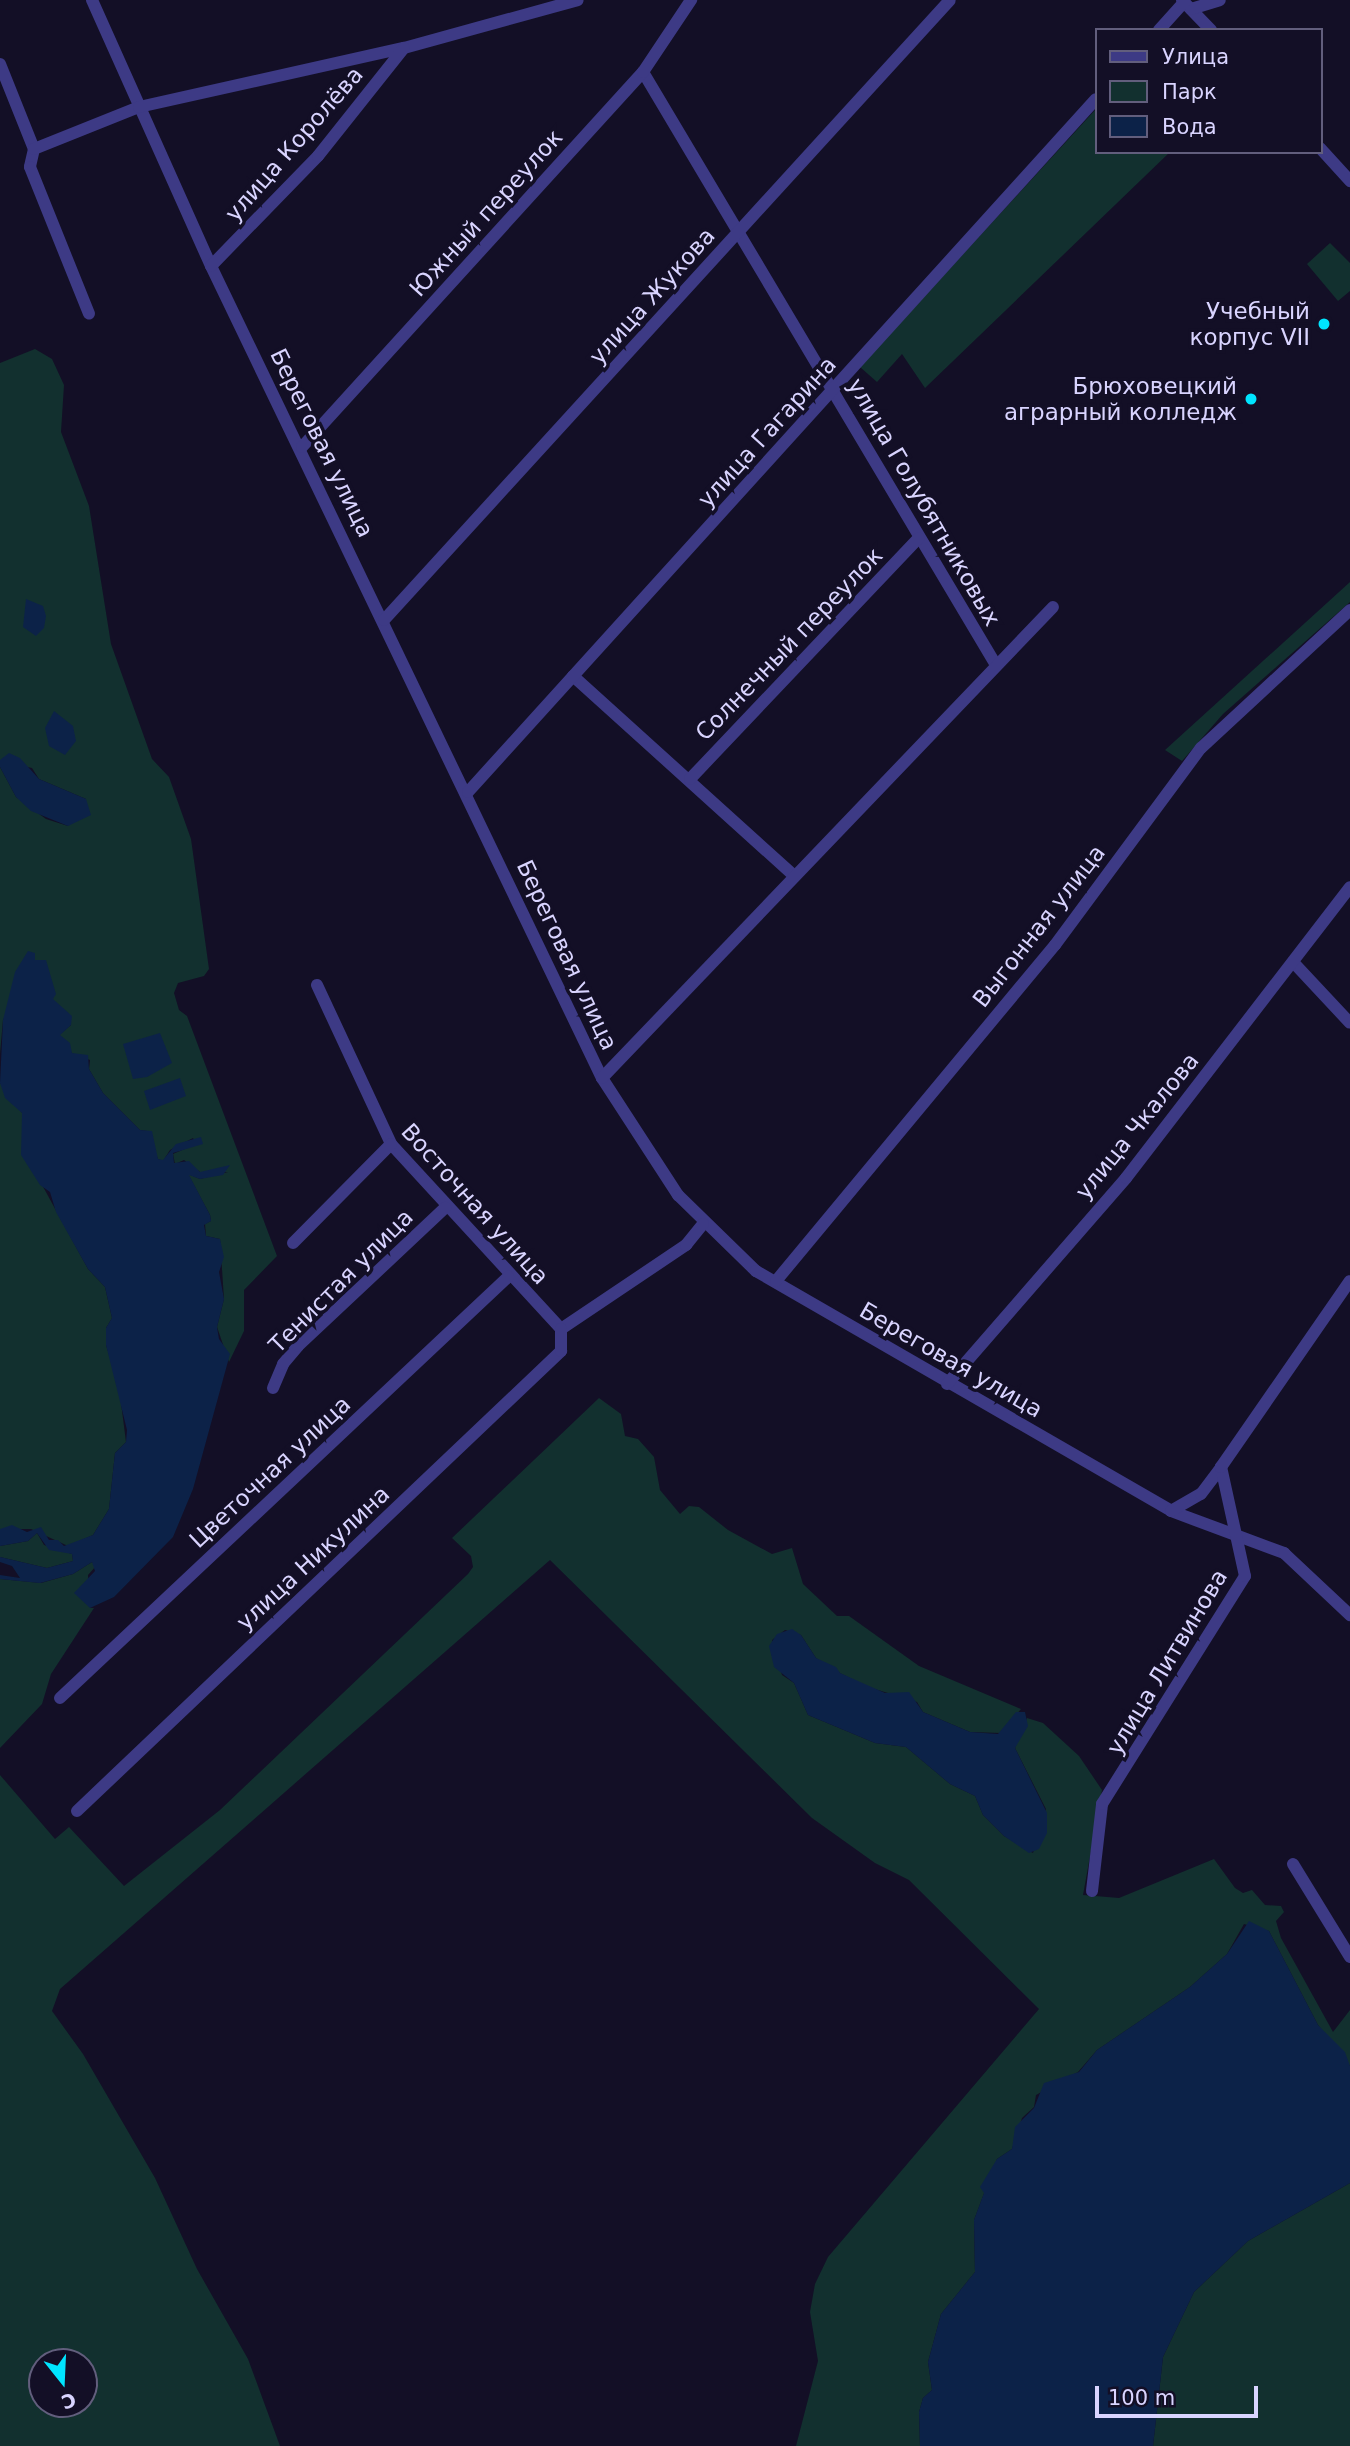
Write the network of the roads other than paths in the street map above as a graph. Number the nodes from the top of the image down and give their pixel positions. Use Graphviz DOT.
graph roads {
  1 [pos="92,0"];
  2 [pos="578,0"];
  3 [pos="691,0"];
  4 [pos="950,0"];
  5 [pos="1220,0"];
  6 [pos="1186,4"];
  7 [pos="1161,28"];
  8 [pos="1209,28"];
  9 [pos="404,48"];
  10 [pos="0,64"];
  11 [pos="643,72"];
  12 [pos="1094,101"];
  13 [pos="139,107"];
  14 [pos="34,149"];
  15 [pos="1322,150"];
  16 [pos="1350,181"];
  17 [pos="739,231"];
  18 [pos="211,266"];
  19 [pos="89,314"];
  20 [pos="834,388"];
  21 [pos="302,447"];
  22 [pos="919,538"];
  23 [pos="1053,607"];
  24 [pos="1350,610"];
  25 [pos="384,620"];
  26 [pos="996,665"];
  27 [pos="573,676"];
  28 [pos="690,779"];
  29 [pos="468,792"];
  30 [pos="794,876"];
  31 [pos="1350,887"];
  32 [pos="1293,962"];
  33 [pos="317,985"];
  34 [pos="1350,1023"];
  35 [pos="603,1078"];
  36 [pos="391,1144"];
  37 [pos="445,1208"];
  38 [pos="703,1224"];
  39 [pos="293,1243"];
  40 [pos="508,1277"];
  41 [pos="776,1281"];
  42 [pos="1350,1281"];
  43 [pos="561,1329"];
  44 [pos="947,1384"];
  45 [pos="273,1388"];
  46 [pos="1221,1468"];
  47 [pos="1171,1511"];
  48 [pos="1237,1537"];
  49 [pos="1350,1614"];
  50 [pos="60,1698"];
  51 [pos="77,1811"];
  52 [pos="1293,1864"];
  53 [pos="1092,1891"];
  54 [pos="1350,1957"];
  1 -- 13 [label="street, Береговая улица"];
  2 -- 9 [label="street, улица Королёва"];
  3 -- 11 [label="street, Южный переулок"];
  4 -- 17 [label="street, улица Жукова"];
  5 -- 6 [label="street"];
  6 -- 7 [label="street"];
  6 -- 8 [label="street"];
  9 -- 13 [label="street, улица Королёва"];
  9 -- 18 [label="street, улица Королёва"];
  10 -- 14 [label="street"];
  11 -- 17 [label="street, улица Голубятниковых"];
  11 -- 21 [label="street, Южный переулок"];
  12 -- 20 [label="street, улица Гагарина"];
  13 -- 14 [label="street, улица Королёва"];
  13 -- 18 [label="street, Береговая улица"];
  14 -- 19 [label="street"];
  15 -- 16 [label="street"];
  17 -- 20 [label="street, улица Голубятниковых"];
  17 -- 25 [label="street, улица Жукова"];
  18 -- 21 [label="street, Береговая улица"];
  20 -- 22 [label="street, улица Голубятниковых"];
  20 -- 27 [label="street, улица Гагарина"];
  21 -- 25 [label="street, Береговая улица"];
  22 -- 26 [label="street, улица Голубятниковых"];
  22 -- 28 [label="street, Солнечный переулок"];
  23 -- 26 [label="street, улица Голубятниковых"];
  24 -- 41 [label="street, Выгонная улица"];
  25 -- 29 [label="street, Береговая улица"];
  26 -- 30 [label="street, улица Голубятниковых"];
  27 -- 28 [label="street"];
  27 -- 29 [label="street, улица Гагарина"];
  28 -- 30 [label="street"];
  29 -- 35 [label="street, Береговая улица"];
  30 -- 35 [label="street, улица Голубятниковых"];
  31 -- 32 [label="street, улица Чкалова"];
  32 -- 34 [label="street"];
  32 -- 44 [label="street, улица Чкалова"];
  33 -- 36 [label="street, Восточная улица"];
  35 -- 38 [label="street, Береговая улица"];
  36 -- 37 [label="street, Восточная улица"];
  36 -- 39 [label="street"];
  37 -- 40 [label="street, Восточная улица"];
  37 -- 45 [label="street, Тенистая улица"];
  38 -- 41 [label="street, Береговая улица"];
  38 -- 43 [label="street"];
  40 -- 43 [label="street, Восточная улица"];
  40 -- 50 [label="street, Цветочная улица"];
  41 -- 44 [label="street, Береговая улица"];
  42 -- 46 [label="street"];
  43 -- 51 [label="street, улица Никулина"];
  44 -- 47 [label="street, Береговая улица"];
  46 -- 47 [label="street"];
  46 -- 48 [label="street, улица Литвинова"];
  47 -- 48 [label="street, Береговая улица"];
  48 -- 49 [label="street, Береговая улица"];
  48 -- 53 [label="street, улица Литвинова"];
  52 -- 54 [label="street"];
}
